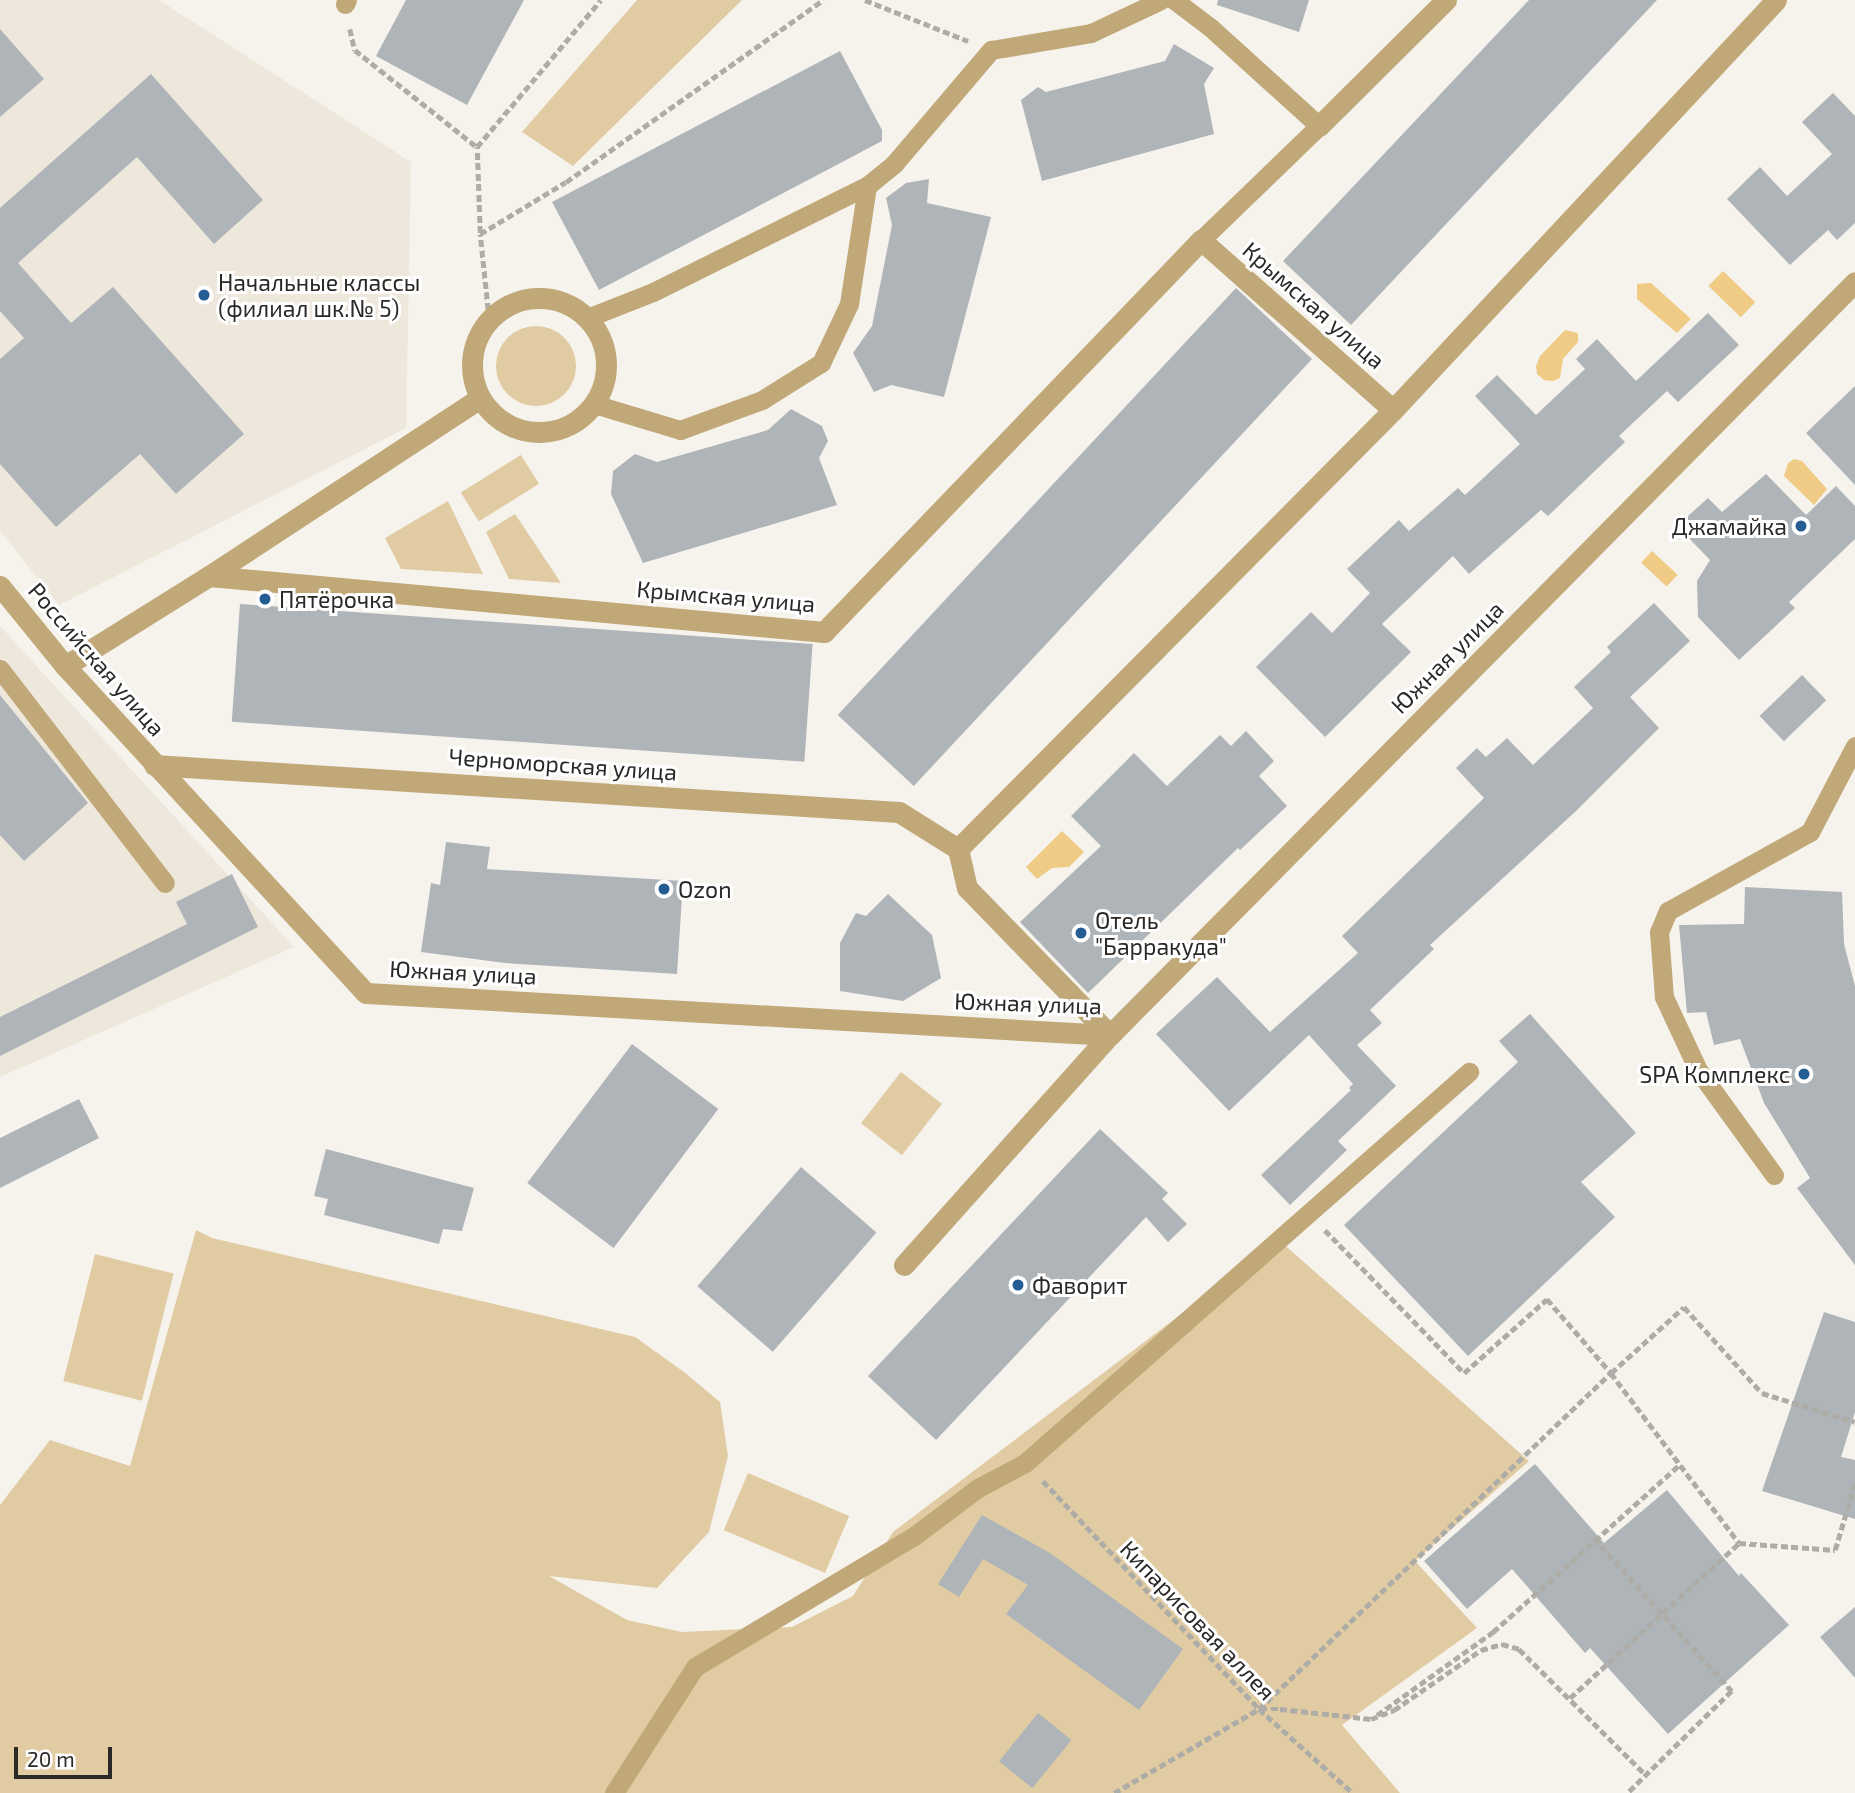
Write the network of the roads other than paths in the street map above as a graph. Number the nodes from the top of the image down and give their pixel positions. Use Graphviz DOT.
graph roads {
  1 [pos="1161,0"];
  2 [pos="1174,0"];
  3 [pos="1446,0"];
  4 [pos="1776,0"];
  5 [pos="1319,126"];
  6 [pos="867,186"];
  7 [pos="1201,240"];
  8 [pos="1855,282"];
  9 [pos="587,318"];
  10 [pos="480,398"];
  11 [pos="594,404"];
  12 [pos="1393,410"];
  13 [pos="209,576"];
  14 [pos="0,586"];
  15 [pos="65,666"];
  16 [pos="0,669"];
  17 [pos="1855,746"];
  18 [pos="154,765"];
  19 [pos="958,849"];
  20 [pos="165,883"];
  21 [pos="1110,1035"];
  22 [pos="1469,1072"];
  23 [pos="1774,1175"];
  24 [pos="904,1265"];
  25 [pos="614,1793"];
  1 -- 6 [label="lane"];
  2 -- 5 [label="lane"];
  3 -- 5 [label="street, Крымская улица"];
  4 -- 12 [label="street"];
  5 -- 7 [label="lane, Крымская улица"];
  6 -- 9 [label="lane"];
  6 -- 11 [label="lane"];
  7 -- 12 [label="street, Крымская улица"];
  7 -- 13 [label="street, Крымская улица"];
  8 -- 21 [label="street, Южная улица"];
  9 -- 10 [label="street"];
  9 -- 11 [label="street"];
  10 -- 11 [label="street"];
  10 -- 13 [label="street"];
  12 -- 19 [label="street"];
  13 -- 15 [label="street"];
  14 -- 15 [label="street, Российская улица"];
  15 -- 18 [label="street, Российская улица"];
  16 -- 20 [label="lane"];
  17 -- 23 [label="lane"];
  18 -- 19 [label="street, Черноморская улица"];
  18 -- 21 [label="street, Южная улица"];
  19 -- 21 [label="street"];
  21 -- 24 [label="street"];
  22 -- 25 [label="lane"];
}
